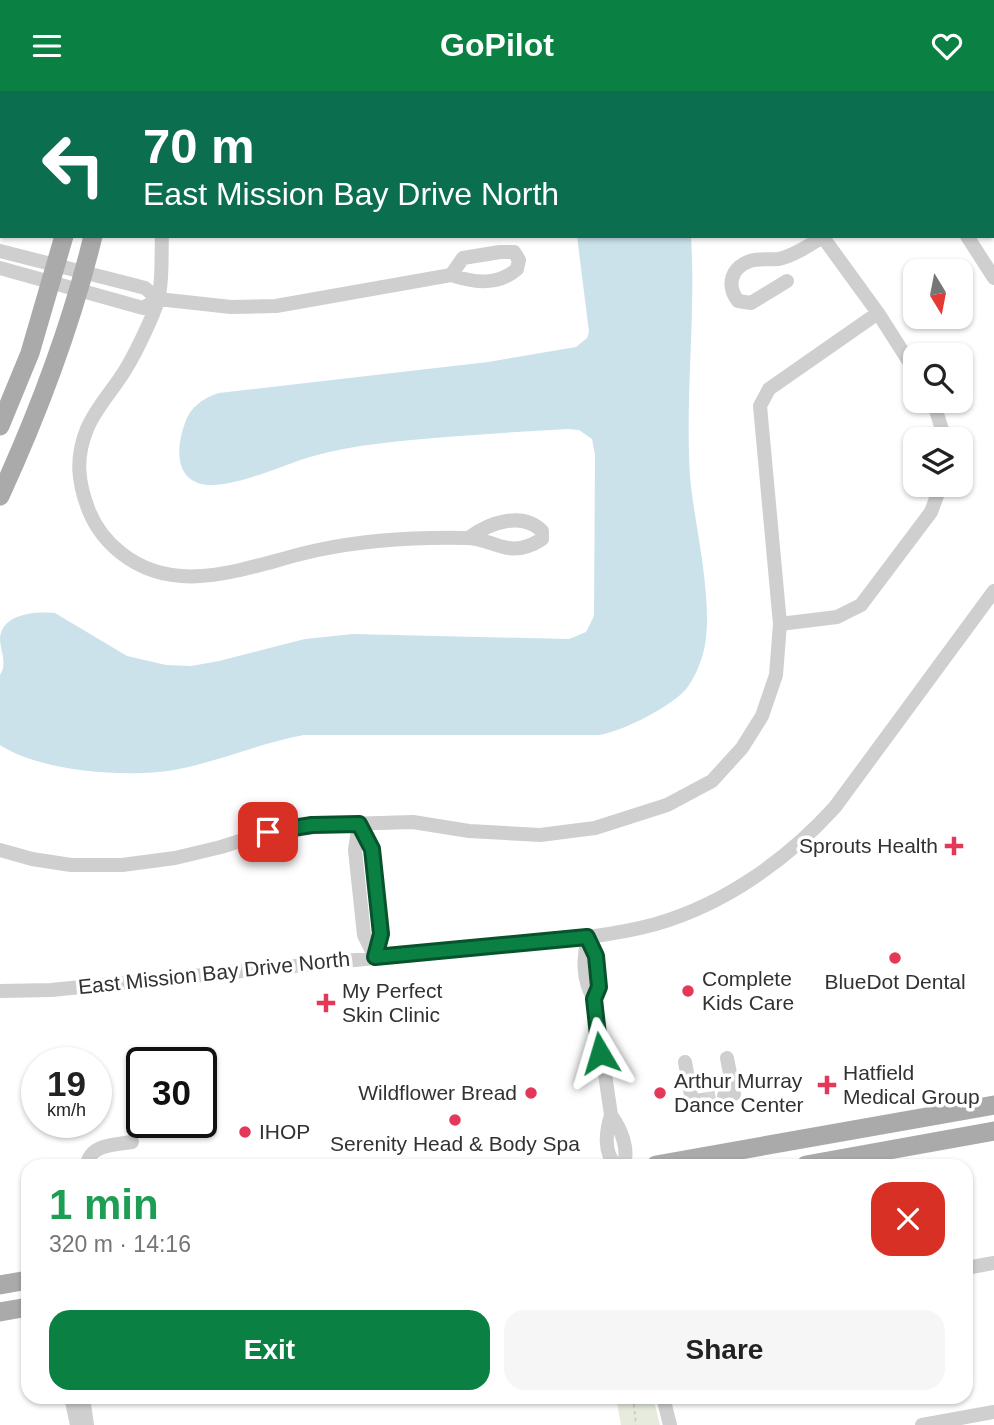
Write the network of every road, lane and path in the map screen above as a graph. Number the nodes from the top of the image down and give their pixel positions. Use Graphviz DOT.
graph roads {
  1 [pos="63,238"];
  2 [pos="92,238"];
  3 [pos="162,238"];
  4 [pos="821,238"];
  5 [pos="824,238"];
  6 [pos="968,238"];
  7 [pos="0,251"];
  8 [pos="0,268"];
  9 [pos="54,273"];
  10 [pos="451,275"];
  11 [pos="994,278"];
  12 [pos="81,281"];
  13 [pos="787,281"];
  14 [pos="158,299"];
  15 [pos="878,313"];
  16 [pos="903,352"];
  17 [pos="0,426"];
  18 [pos="0,496"];
  19 [pos="937,497"];
  20 [pos="470,537"];
  21 [pos="994,591"];
  22 [pos="780,624"];
  23 [pos="359,824"];
  24 [pos="0,850"];
  25 [pos="587,937"];
  26 [pos="375,957"];
  27 [pos="0,991"];
  28 [pos="727,1058"];
  29 [pos="685,1062"];
  30 [pos="724,1096"];
  31 [pos="702,1100"];
  32 [pos="994,1105"];
  33 [pos="611,1115"];
  34 [pos="994,1131"];
  35 [pos="132,1142"];
  36 [pos="88,1159"];
  37 [pos="610,1159"];
  38 [pos="626,1159"];
  39 [pos="690,1159"];
  40 [pos="839,1159"];
  41 [pos="994,1263"];
  42 [pos="973,1267"];
  43 [pos="21,1282"];
  44 [pos="0,1286"];
  45 [pos="21,1308"];
  46 [pos="0,1312"];
  47 [pos="75,1404"];
  48 [pos="84,1404"];
  49 [pos="634,1404"];
  50 [pos="665,1404"];
  51 [pos="994,1412"];
  52 [pos="79,1425"];
  53 [pos="88,1425"];
  54 [pos="636,1425"];
  55 [pos="670,1425"];
  56 [pos="922,1425"];
  1 -- 9 [label="main road"];
  2 -- 12 [label="main road"];
  3 -- 14 [label="street"];
  4 -- 13 [label="street"];
  5 -- 15 [label="street"];
  6 -- 11 [label="street"];
  7 -- 9 [label="street"];
  8 -- 9 [label="street"];
  9 -- 12 [label="street"];
  9 -- 17 [label="main road"];
  10 -- 14 [label="street"];
  12 -- 14 [label="street"];
  12 -- 14 [label="street"];
  12 -- 18 [label="main road"];
  14 -- 20 [label="street"];
  15 -- 16 [label="street"];
  15 -- 22 [label="street"];
  19 -- 22 [label="street"];
  21 -- 25 [label="street, East Mission Bay Drive North"];
  22 -- 23 [label="street"];
  23 -- 24 [label="street"];
  23 -- 26 [label="street"];
  25 -- 26 [label="street, East Mission Bay Drive North"];
  25 -- 33 [label="street"];
  26 -- 27 [label="street, East Mission Bay Drive North"];
  28 -- 30 [label="street"];
  29 -- 31 [label="street"];
  32 -- 39 [label="main road"];
  33 -- 37 [label="street"];
  33 -- 38 [label="street"];
  34 -- 40 [label="main road"];
  35 -- 36 [label="street"];
  41 -- 42 [label="street"];
  43 -- 44 [label="main road"];
  45 -- 46 [label="main road"];
  47 -- 52 [label="street"];
  48 -- 53 [label="street"];
  49 -- 54 [label="path"];
  50 -- 55 [label="street"];
  51 -- 56 [label="street"];
}
